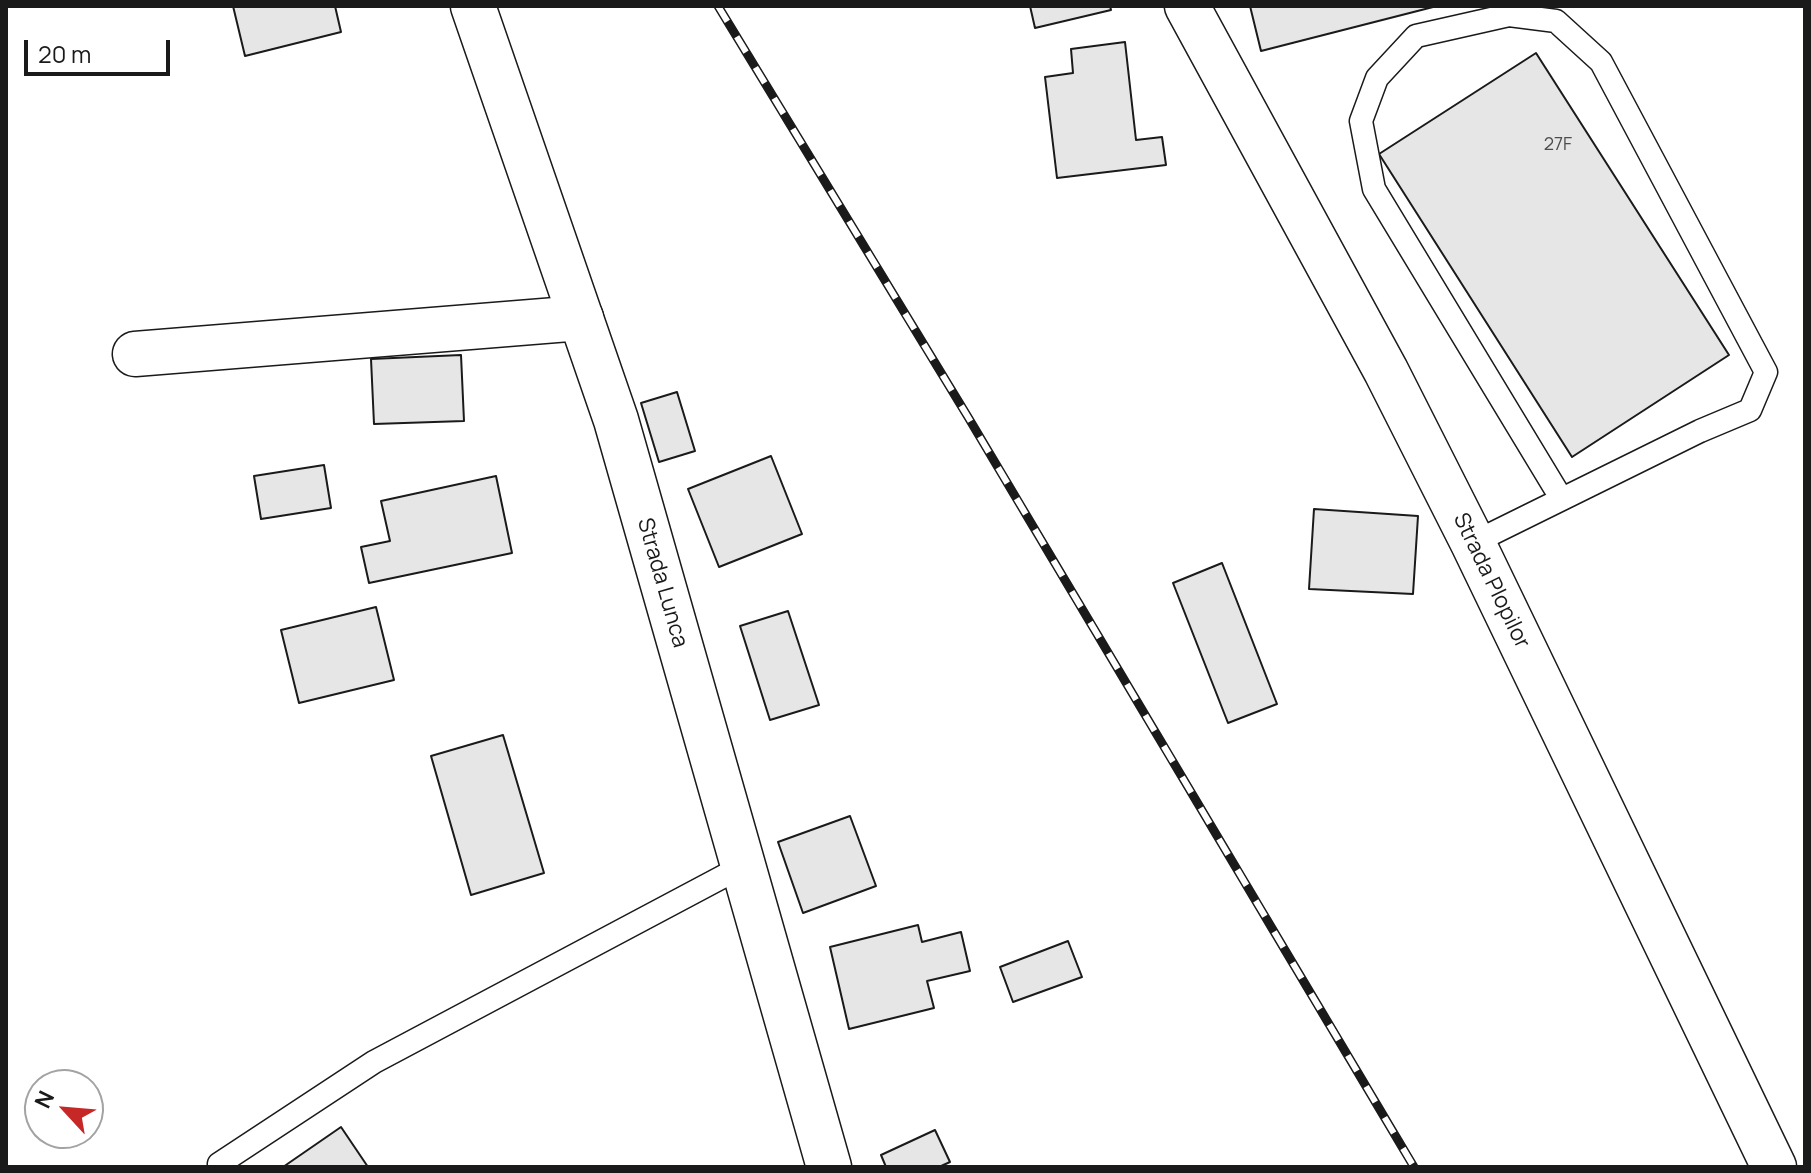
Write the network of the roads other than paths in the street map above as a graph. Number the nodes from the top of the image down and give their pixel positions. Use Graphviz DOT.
graph roads {
  1 [pos="473,6"];
  2 [pos="1187,6"];
  3 [pos="581,318"];
  4 [pos="135,354"];
  5 [pos="1561,498"];
  6 [pos="1473,543"];
  7 [pos="743,866"];
  8 [pos="219,1164"];
  9 [pos="829,1167"];
  10 [pos="1774,1167"];
  1 -- 3 [label="street, Strada Lunca"];
  2 -- 6 [label="street, Strada Plopilor"];
  3 -- 4 [label="street"];
  3 -- 7 [label="street, Strada Lunca"];
  5 -- 5 [label="lane"];
  5 -- 6 [label="lane"];
  6 -- 10 [label="street, Strada Plopilor"];
  7 -- 8 [label="lane"];
  7 -- 9 [label="street, Strada Lunca"];
}
